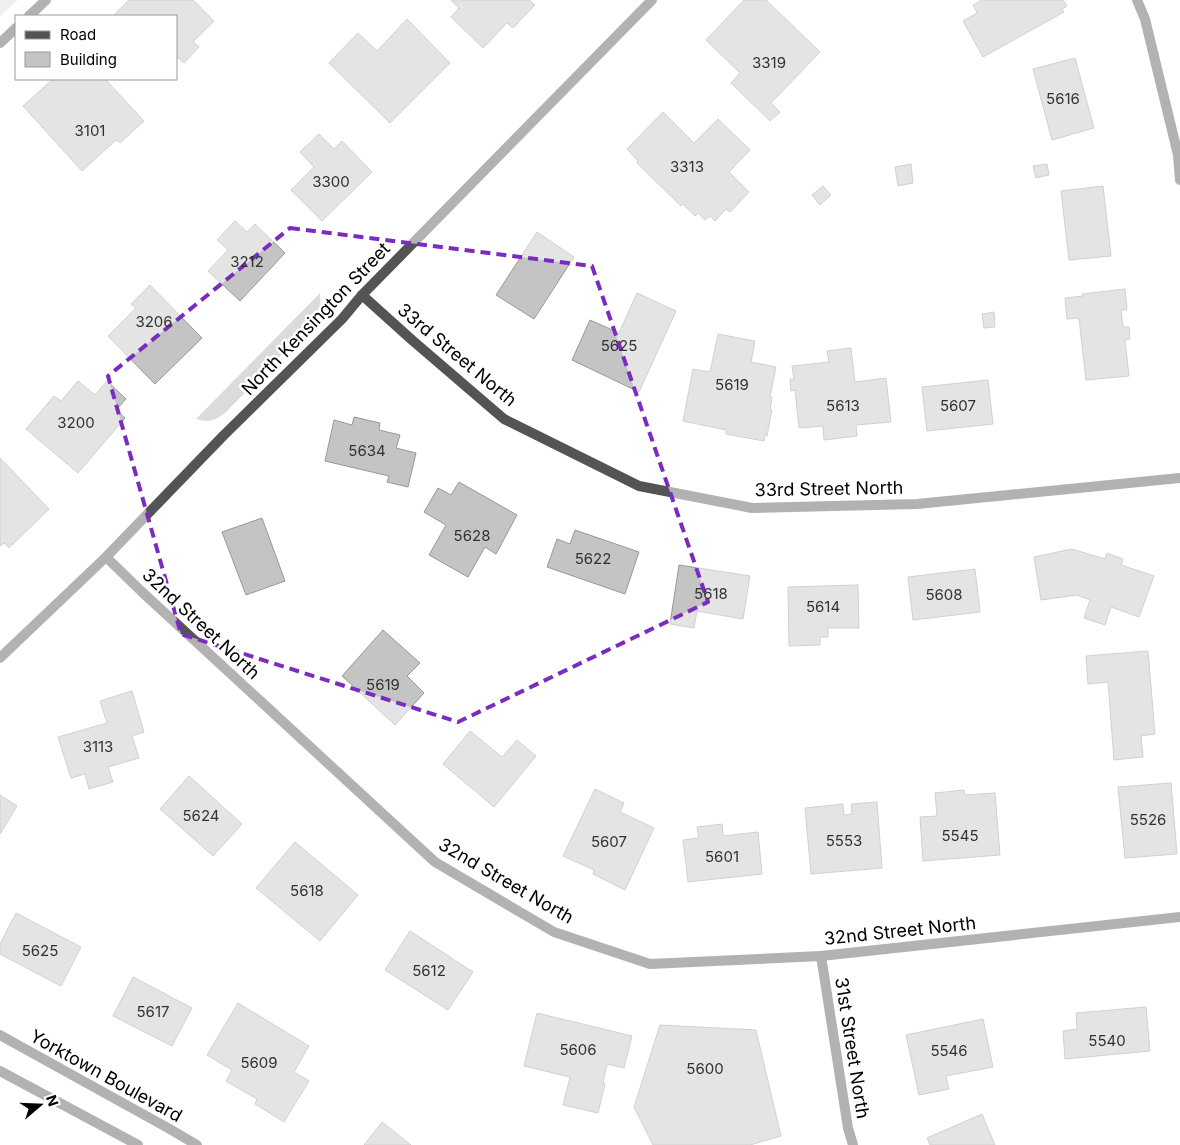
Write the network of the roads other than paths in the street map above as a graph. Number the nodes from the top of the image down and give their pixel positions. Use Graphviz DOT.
graph roads {
  1 [pos="46,0"];
  2 [pos="652,0"];
  3 [pos="1137,0"];
  4 [pos="30,15"];
  5 [pos="15,29"];
  6 [pos="0,43"];
  7 [pos="1180,180"];
  8 [pos="362,295"];
  9 [pos="1180,478"];
  10 [pos="106,557"];
  11 [pos="0,658"];
  12 [pos="1180,918"];
  13 [pos="821,956"];
  14 [pos="0,1035"];
  15 [pos="0,1071"];
  16 [pos="138,1145"];
  17 [pos="197,1145"];
  18 [pos="853,1145"];
  1 -- 4 [label="street"];
  2 -- 8 [label="street, North Kensington Street"];
  3 -- 7 [label="street"];
  5 -- 6 [label="street"];
  8 -- 9 [label="street, 33rd Street North"];
  8 -- 10 [label="street, North Kensington Street"];
  10 -- 11 [label="street, North Kensington Street"];
  10 -- 13 [label="street, 32nd Street North"];
  12 -- 13 [label="street, 32nd Street North"];
  13 -- 18 [label="street, 31st Street North"];
  14 -- 17 [label="street, Yorktown Boulevard"];
  15 -- 16 [label="street"];
}
